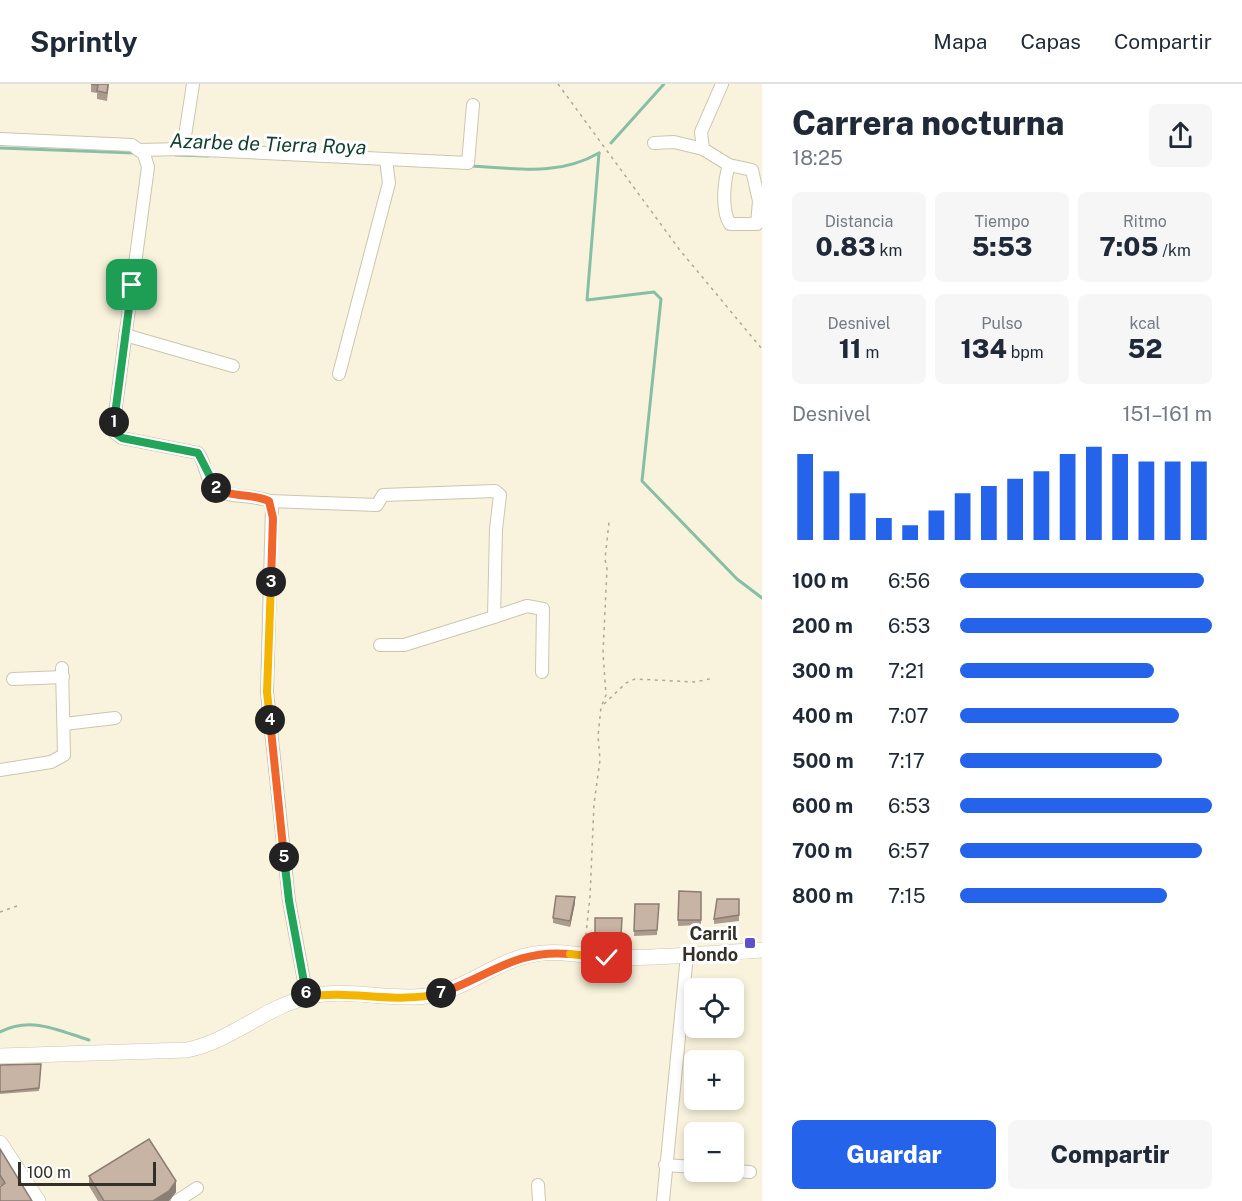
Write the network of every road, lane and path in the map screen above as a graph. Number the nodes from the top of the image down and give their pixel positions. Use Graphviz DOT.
graph roads {
  1 [pos="192,84"];
  2 [pos="558,84"];
  3 [pos="722,84"];
  4 [pos="473,105"];
  5 [pos="0,139"];
  6 [pos="654,143"];
  7 [pos="183,149"];
  8 [pos="703,149"];
  9 [pos="138,150"];
  10 [pos="386,160"];
  11 [pos="729,165"];
  12 [pos="125,335"];
  13 [pos="762,349"];
  14 [pos="233,366"];
  15 [pos="339,374"];
  16 [pos="269,501"];
  17 [pos="609,522"];
  18 [pos="494,616"];
  19 [pos="380,645"];
  20 [pos="542,672"];
  21 [pos="714,678"];
  22 [pos="13,679"];
  23 [pos="601,707"];
  24 [pos="116,718"];
  25 [pos="63,724"];
  26 [pos="0,770"];
  27 [pos="17,906"];
  28 [pos="0,912"];
  29 [pos="762,950"];
  30 [pos="582,955"];
  31 [pos="687,955"];
  32 [pos="307,997"];
  33 [pos="0,1056"];
  34 [pos="1,1145"];
  35 [pos="665,1165"];
  36 [pos="684,1166"];
  37 [pos="744,1171"];
  38 [pos="750,1172"];
  39 [pos="538,1185"];
  40 [pos="197,1188"];
  41 [pos="36,1200"];
  42 [pos="177,1201"];
  43 [pos="539,1201"];
  44 [pos="663,1201"];
  1 -- 7 [label="street"];
  2 -- 13 [label="path"];
  3 -- 8 [label="street"];
  4 -- 10 [label="street"];
  5 -- 9 [label="street"];
  6 -- 8 [label="street"];
  7 -- 9 [label="street"];
  7 -- 10 [label="street"];
  8 -- 11 [label="street"];
  9 -- 12 [label="street"];
  10 -- 15 [label="street"];
  11 -- 11 [label="street"];
  12 -- 14 [label="street"];
  12 -- 16 [label="street"];
  16 -- 18 [label="street"];
  16 -- 32 [label="street"];
  17 -- 23 [label="path"];
  18 -- 19 [label="street"];
  18 -- 20 [label="street"];
  21 -- 23 [label="path"];
  22 -- 25 [label="street"];
  23 -- 30 [label="path"];
  24 -- 25 [label="street"];
  25 -- 26 [label="street"];
  27 -- 28 [label="path"];
  29 -- 31 [label="main road"];
  30 -- 31 [label="main road"];
  30 -- 32 [label="main road"];
  31 -- 35 [label="street"];
  32 -- 33 [label="main road"];
  34 -- 41 [label="main road"];
  35 -- 36 [label="street"];
  35 -- 44 [label="street"];
  37 -- 38 [label="street"];
  39 -- 43 [label="street"];
  40 -- 42 [label="street"];
}
